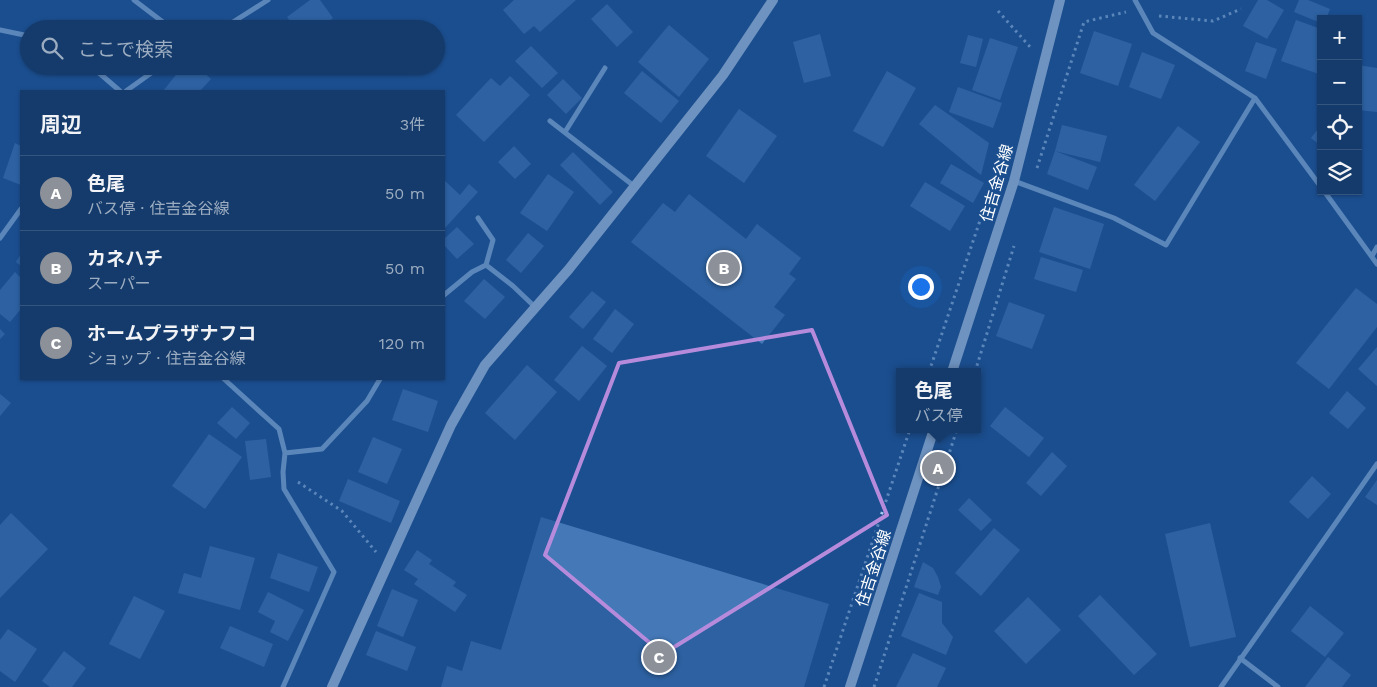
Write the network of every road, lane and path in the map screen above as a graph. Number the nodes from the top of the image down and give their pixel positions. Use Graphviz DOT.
graph roads {
  1 [pos="134,0"];
  2 [pos="268,0"];
  3 [pos="773,0"];
  4 [pos="1060,0"];
  5 [pos="1135,0"];
  6 [pos="1240,9"];
  7 [pos="998,11"];
  8 [pos="1143,14"];
  9 [pos="160,20"];
  10 [pos="236,20"];
  11 [pos="0,30"];
  12 [pos="20,34"];
  13 [pos="1028,57"];
  14 [pos="605,68"];
  15 [pos="101,75"];
  16 [pos="148,75"];
  17 [pos="119,90"];
  18 [pos="127,90"];
  19 [pos="1255,98"];
  20 [pos="550,120"];
  21 [pos="564,132"];
  22 [pos="997,169"];
  23 [pos="1014,181"];
  24 [pos="1317,182"];
  25 [pos="634,186"];
  26 [pos="1032,187"];
  27 [pos="1327,195"];
  28 [pos="20,210"];
  29 [pos="478,218"];
  30 [pos="0,238"];
  31 [pos="1014,242"];
  32 [pos="1377,247"];
  33 [pos="1372,256"];
  34 [pos="1377,264"];
  35 [pos="486,265"];
  36 [pos="445,294"];
  37 [pos="535,307"];
  38 [pos="930,368"];
  39 [pos="953,368"];
  40 [pos="976,368"];
  41 [pos="225,380"];
  42 [pos="379,380"];
  43 [pos="909,433"];
  44 [pos="933,433"];
  45 [pos="956,433"];
  46 [pos="285,453"];
  47 [pos="1377,464"];
  48 [pos="282,472"];
  49 [pos="384,573"];
  50 [pos="1240,658"];
  51 [pos="283,687"];
  52 [pos="332,687"];
  53 [pos="824,687"];
  54 [pos="850,687"];
  55 [pos="874,687"];
  56 [pos="1220,687"];
  57 [pos="1278,687"];
  1 -- 9 [label="street"];
  2 -- 10 [label="street"];
  3 -- 25 [label="street"];
  4 -- 23 [label="street, 住吉金谷線"];
  5 -- 8 [label="street"];
  6 -- 8 [label="path"];
  7 -- 13 [label="path"];
  8 -- 19 [label="street"];
  8 -- 26 [label="path"];
  11 -- 12 [label="street"];
  14 -- 21 [label="street"];
  15 -- 17 [label="street"];
  16 -- 18 [label="street"];
  19 -- 24 [label="street"];
  19 -- 26 [label="street"];
  20 -- 21 [label="street"];
  21 -- 25 [label="street"];
  22 -- 38 [label="path"];
  23 -- 26 [label="street"];
  23 -- 39 [label="street, 住吉金谷線"];
  25 -- 37 [label="street"];
  27 -- 33 [label="street"];
  28 -- 30 [label="street"];
  29 -- 35 [label="street"];
  31 -- 40 [label="path"];
  32 -- 33 [label="street"];
  33 -- 34 [label="street"];
  35 -- 36 [label="street"];
  35 -- 37 [label="street"];
  37 -- 49 [label="street"];
  41 -- 46 [label="street"];
  42 -- 46 [label="street"];
  43 -- 53 [label="path"];
  44 -- 54 [label="street, 住吉金谷線"];
  45 -- 55 [label="path"];
  46 -- 48 [label="street"];
  47 -- 50 [label="street"];
  48 -- 49 [label="path"];
  48 -- 51 [label="street"];
  49 -- 52 [label="street"];
  50 -- 56 [label="street"];
  50 -- 57 [label="street"];
}
